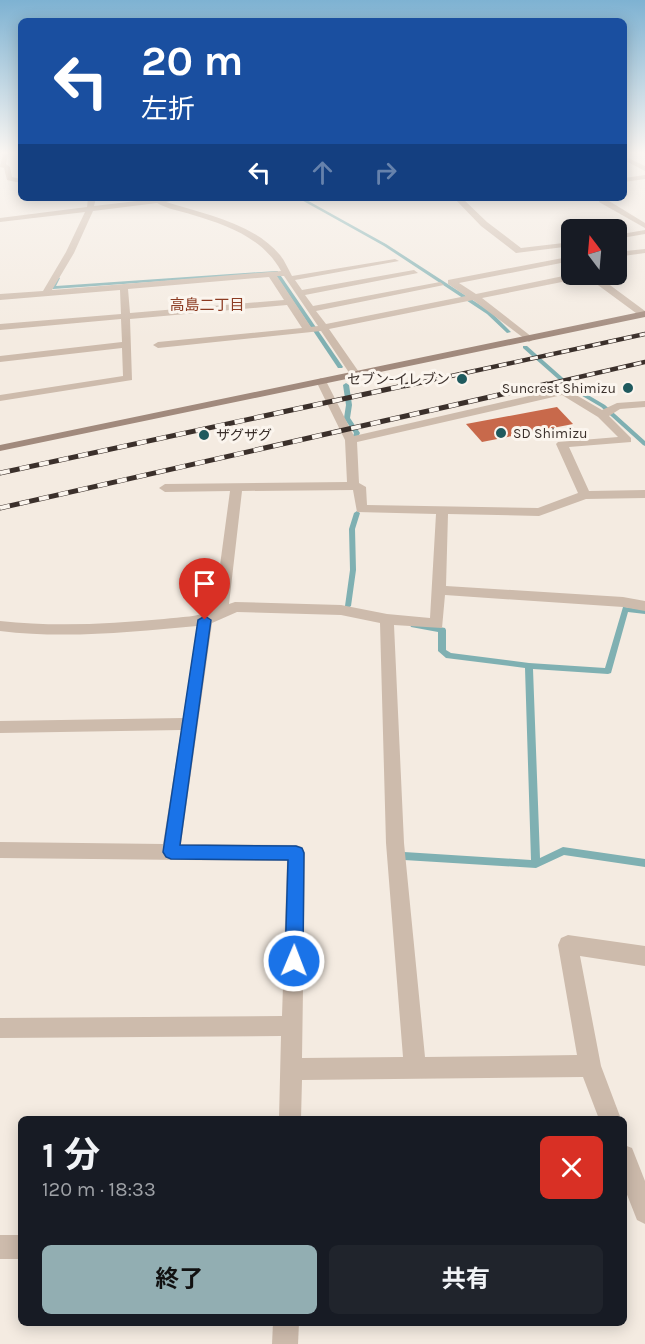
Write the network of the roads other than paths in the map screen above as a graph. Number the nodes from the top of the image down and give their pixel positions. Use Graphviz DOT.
graph roads {
  1 [pos="57,214"];
  2 [pos="88,214"];
  3 [pos="193,214"];
  4 [pos="474,214"];
  5 [pos="625,214"];
  6 [pos="0,220"];
  7 [pos="645,226"];
  8 [pos="645,232"];
  9 [pos="627,235"];
  10 [pos="561,246"];
  11 [pos="551,247"];
  12 [pos="645,251"];
  13 [pos="627,253"];
  14 [pos="561,254"];
  15 [pos="395,261"];
  16 [pos="561,263"];
  17 [pos="414,273"];
  18 [pos="271,274"];
  19 [pos="287,276"];
  20 [pos="561,280"];
  21 [pos="277,284"];
  22 [pos="440,285"];
  23 [pos="604,285"];
  24 [pos="125,291"];
  25 [pos="46,293"];
  26 [pos="299,293"];
  27 [pos="0,297"];
  28 [pos="473,297"];
  29 [pos="290,302"];
  30 [pos="0,307"];
  31 [pos="310,309"];
  32 [pos="644,314"];
  33 [pos="126,316"];
  34 [pos="0,327"];
  35 [pos="322,327"];
  36 [pos="308,329"];
  37 [pos="529,339"];
  38 [pos="127,344"];
  39 [pos="158,345"];
  40 [pos="0,359"];
  41 [pos="356,375"];
  42 [pos="321,381"];
  43 [pos="0,398"];
  44 [pos="645,404"];
  45 [pos="607,412"];
  46 [pos="351,440"];
  47 [pos="0,448"];
  48 [pos="353,486"];
  49 [pos="236,487"];
  50 [pos="165,488"];
  51 [pos="645,494"];
  52 [pos="585,495"];
  53 [pos="442,512"];
  54 [pos="439,590"];
  55 [pos="645,606"];
  56 [pos="221,613"];
  57 [pos="387,619"];
  58 [pos="205,620"];
  59 [pos="0,626"];
  60 [pos="190,724"];
  61 [pos="0,727"];
  62 [pos="0,850"];
  63 [pos="171,852"];
  64 [pos="645,957"];
  65 [pos="292,1026"];
  66 [pos="0,1028"];
  67 [pos="590,1066"];
  68 [pos="415,1068"];
  69 [pos="291,1069"];
  70 [pos="290,1116"];
  71 [pos="609,1116"];
  72 [pos="627,1164"];
  73 [pos="645,1212"];
  74 [pos="0,1247"];
  75 [pos="18,1247"];
  76 [pos="286,1326"];
  77 [pos="285,1344"];
  1 -- 6 [label="street"];
  2 -- 25 [label="street"];
  3 -- 19 [label="street"];
  4 -- 11 [label="street"];
  5 -- 7 [label="street"];
  8 -- 9 [label="street"];
  10 -- 11 [label="street"];
  11 -- 14 [label="street"];
  12 -- 13 [label="street"];
  15 -- 19 [label="street"];
  16 -- 28 [label="street"];
  17 -- 26 [label="street"];
  18 -- 19 [label="street"];
  18 -- 21 [label="street"];
  18 -- 24 [label="street"];
  19 -- 26 [label="street"];
  20 -- 28 [label="street"];
  21 -- 24 [label="street"];
  21 -- 29 [label="street"];
  22 -- 31 [label="street"];
  23 -- 32 [label="street"];
  24 -- 25 [label="street"];
  24 -- 30 [label="street"];
  24 -- 33 [label="street"];
  25 -- 27 [label="street"];
  26 -- 31 [label="street"];
  28 -- 35 [label="street"];
  28 -- 37 [label="street"];
  29 -- 33 [label="street"];
  29 -- 36 [label="street"];
  31 -- 35 [label="street"];
  32 -- 37 [label="street"];
  33 -- 34 [label="street"];
  33 -- 38 [label="street"];
  35 -- 36 [label="street"];
  35 -- 41 [label="street"];
  36 -- 39 [label="street"];
  37 -- 41 [label="street"];
  38 -- 40 [label="street"];
  38 -- 43 [label="street"];
  41 -- 42 [label="street"];
  42 -- 46 [label="street"];
  42 -- 47 [label="street"];
  44 -- 45 [label="street"];
  45 -- 46 [label="street"];
  45 -- 52 [label="street"];
  46 -- 48 [label="street"];
  48 -- 49 [label="street"];
  48 -- 53 [label="street"];
  49 -- 50 [label="street"];
  49 -- 56 [label="street"];
  51 -- 52 [label="street"];
  52 -- 53 [label="street"];
  53 -- 54 [label="street"];
  54 -- 55 [label="street"];
  54 -- 57 [label="street"];
  56 -- 57 [label="street"];
  56 -- 58 [label="street"];
  57 -- 68 [label="street"];
  58 -- 59 [label="street"];
  58 -- 60 [label="street"];
  60 -- 61 [label="street"];
  60 -- 63 [label="street"];
  62 -- 63 [label="street"];
  63 -- 65 [label="street"];
  64 -- 67 [label="street"];
  65 -- 66 [label="street"];
  65 -- 69 [label="street"];
  67 -- 68 [label="street"];
  67 -- 71 [label="street"];
  68 -- 69 [label="street"];
  69 -- 70 [label="street"];
  72 -- 73 [label="street"];
  74 -- 75 [label="street"];
  76 -- 77 [label="street"];
}
